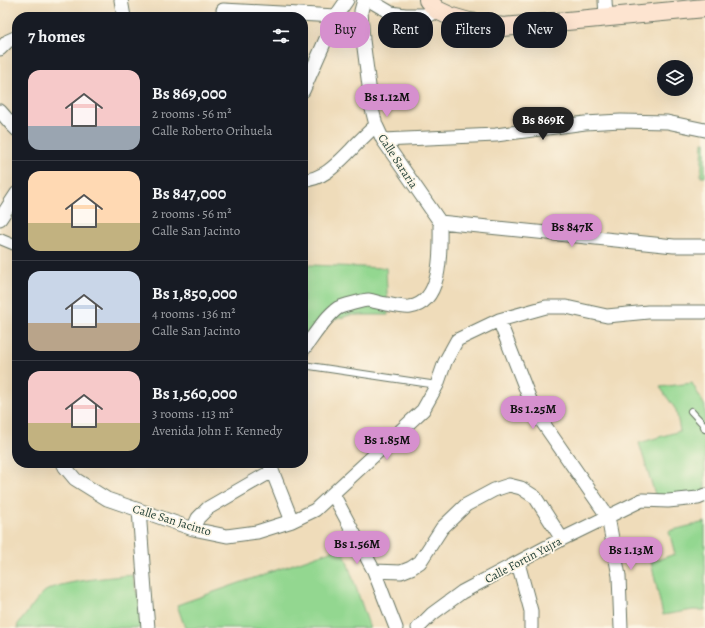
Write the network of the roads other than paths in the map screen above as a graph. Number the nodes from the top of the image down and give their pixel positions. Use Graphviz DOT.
graph roads {
  1 [pos="121,0"];
  2 [pos="347,0"];
  3 [pos="364,0"];
  4 [pos="368,0"];
  5 [pos="432,5"];
  6 [pos="605,8"];
  7 [pos="705,8"];
  8 [pos="223,9"];
  9 [pos="123,12"];
  10 [pos="271,12"];
  11 [pos="339,12"];
  12 [pos="308,14"];
  13 [pos="320,15"];
  14 [pos="12,39"];
  15 [pos="322,48"];
  16 [pos="0,49"];
  17 [pos="308,80"];
  18 [pos="0,111"];
  19 [pos="12,125"];
  20 [pos="376,125"];
  21 [pos="705,130"];
  22 [pos="383,140"];
  23 [pos="308,180"];
  24 [pos="12,201"];
  25 [pos="0,219"];
  26 [pos="440,222"];
  27 [pos="0,239"];
  28 [pos="12,244"];
  29 [pos="705,246"];
  30 [pos="705,312"];
  31 [pos="499,320"];
  32 [pos="308,344"];
  33 [pos="308,366"];
  34 [pos="437,385"];
  35 [pos="692,412"];
  36 [pos="705,428"];
  37 [pos="66,468"];
  38 [pos="269,468"];
  39 [pos="271,468"];
  40 [pos="333,494"];
  41 [pos="705,495"];
  42 [pos="139,510"];
  43 [pos="608,517"];
  44 [pos="292,521"];
  45 [pos="193,528"];
  46 [pos="562,539"];
  47 [pos="518,563"];
  48 [pos="374,571"];
  49 [pos="148,628"];
  50 [pos="396,628"];
  51 [pos="418,628"];
  52 [pos="532,628"];
  53 [pos="621,628"];
  1 -- 9 [label="street"];
  2 -- 11 [label="street"];
  3 -- 20 [label="street, Calle Sararia"];
  4 -- 5 [label="street"];
  5 -- 6 [label="main road"];
  6 -- 7 [label="main road"];
  8 -- 10 [label="street"];
  12 -- 13 [label="street"];
  14 -- 16 [label="street"];
  15 -- 17 [label="street"];
  18 -- 19 [label="street"];
  20 -- 22 [label="street, Calle Sararia"];
  20 -- 23 [label="street"];
  21 -- 22 [label="street"];
  22 -- 26 [label="street, Calle Sararia"];
  24 -- 25 [label="street"];
  26 -- 29 [label="street"];
  26 -- 32 [label="street"];
  27 -- 28 [label="street"];
  30 -- 31 [label="street, Calle San Jacinto"];
  31 -- 34 [label="street, Calle San Jacinto"];
  31 -- 43 [label="street"];
  33 -- 34 [label="lane"];
  34 -- 40 [label="street, Calle San Jacinto"];
  35 -- 36 [label="lane"];
  37 -- 42 [label="street, Calle San Jacinto"];
  38 -- 45 [label="street"];
  39 -- 44 [label="street"];
  40 -- 44 [label="street, Calle San Jacinto"];
  40 -- 48 [label="street"];
  41 -- 43 [label="street, Calle Fortin Yujra"];
  42 -- 45 [label="street, Calle San Jacinto"];
  42 -- 49 [label="street"];
  43 -- 46 [label="street, Calle Fortin Yujra"];
  43 -- 53 [label="street"];
  44 -- 45 [label="street, Calle San Jacinto"];
  46 -- 47 [label="street, Calle Fortin Yujra"];
  46 -- 48 [label="street"];
  47 -- 51 [label="street, Calle Fortin Yujra"];
  47 -- 52 [label="street"];
  48 -- 50 [label="street"];
}
